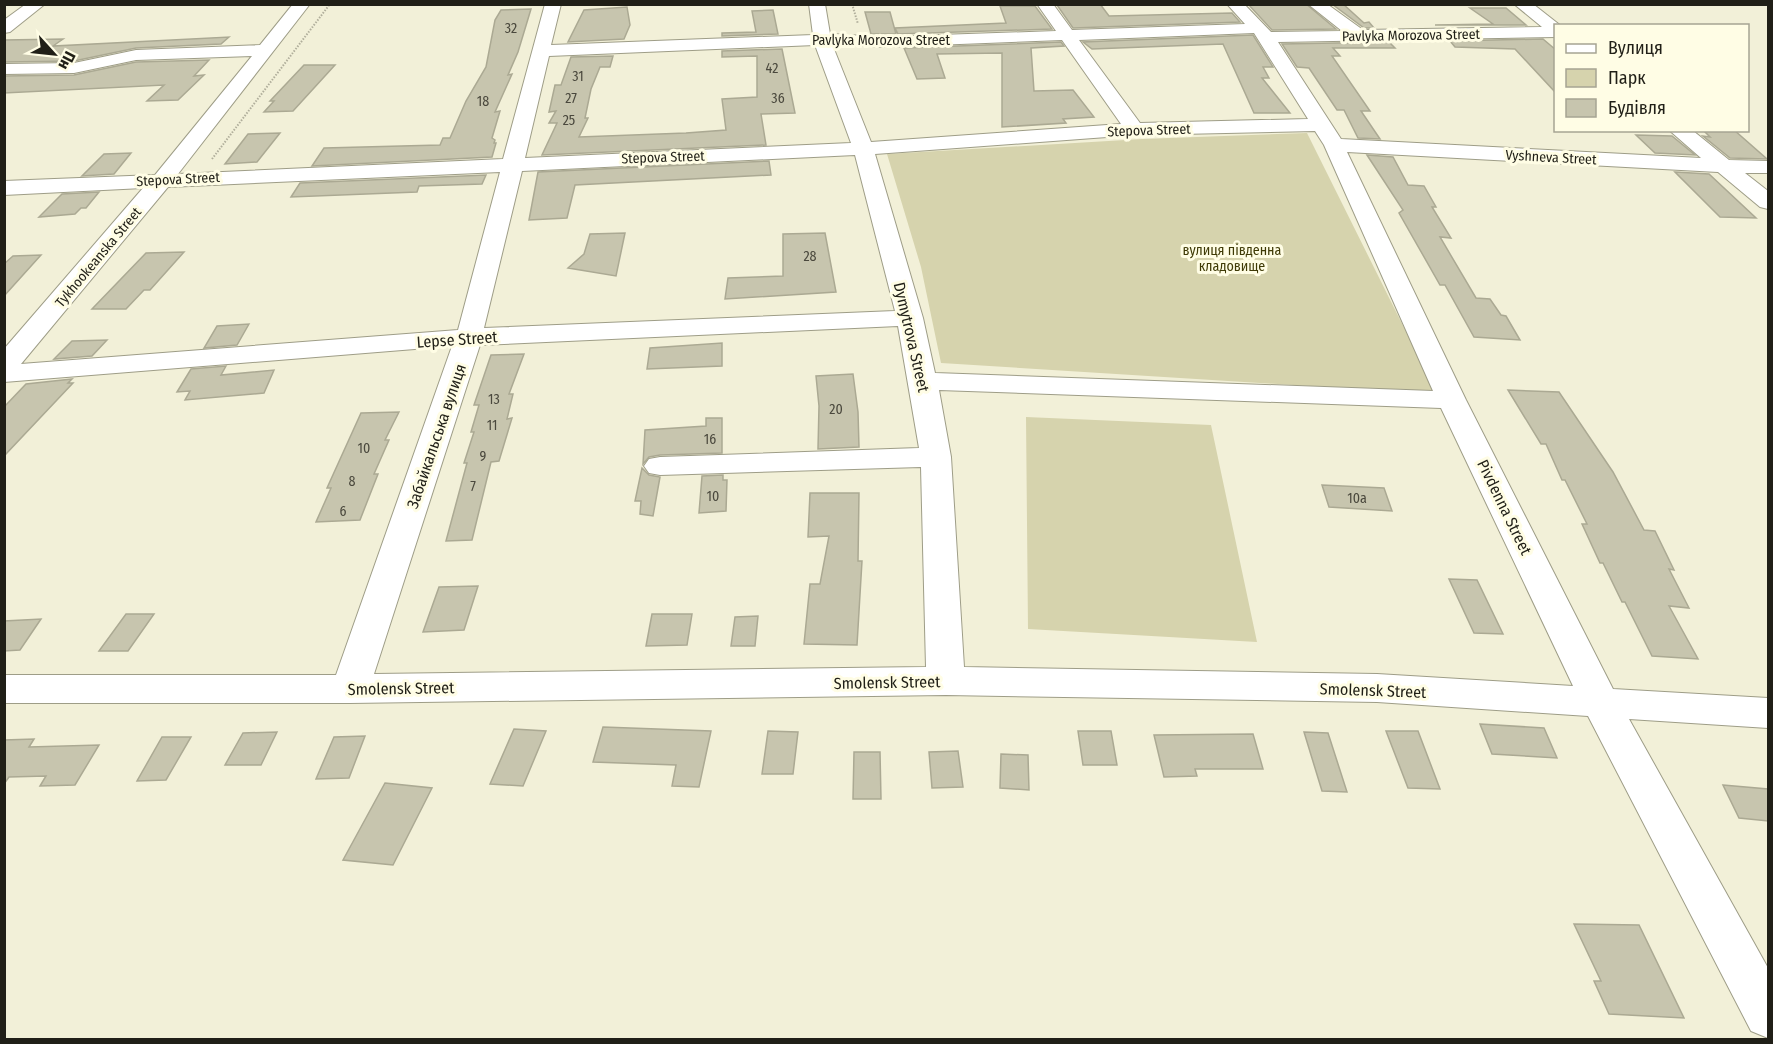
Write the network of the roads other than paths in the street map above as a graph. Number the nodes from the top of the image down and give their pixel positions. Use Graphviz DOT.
graph roads {
  1 [pos="37,4"];
  2 [pos="302,4"];
  3 [pos="554,4"];
  4 [pos="817,4"];
  5 [pos="1045,4"];
  6 [pos="1235,4"];
  7 [pos="1316,4"];
  8 [pos="1522,4"];
  9 [pos="4,28"];
  10 [pos="1554,29"];
  11 [pos="1554,31"];
  12 [pos="1262,32"];
  13 [pos="1066,35"];
  14 [pos="1359,35"];
  15 [pos="822,40"];
  16 [pos="267,50"];
  17 [pos="540,51"];
  18 [pos="4,69"];
  19 [pos="1134,129"];
  20 [pos="1682,132"];
  21 [pos="1328,135"];
  22 [pos="863,147"];
  23 [pos="513,163"];
  24 [pos="1724,166"];
  25 [pos="1768,166"];
  26 [pos="162,180"];
  27 [pos="4,188"];
  28 [pos="1768,202"];
  29 [pos="910,318"];
  30 [pos="469,337"];
  31 [pos="4,368"];
  32 [pos="4,374"];
  33 [pos="923,381"];
  34 [pos="1452,400"];
  35 [pos="936,457"];
  36 [pos="660,466"];
  37 [pos="946,681"];
  38 [pos="4,689"];
  39 [pos="350,689"];
  40 [pos="1600,702"];
  41 [pos="1768,713"];
  42 [pos="1768,1015"];
  1 -- 9 [label="street"];
  2 -- 16 [label="street, Tykhookeanska Street"];
  3 -- 17 [label="street, Забайкальська вулиця"];
  4 -- 15 [label="street, Dymytrova Street"];
  5 -- 13 [label="street"];
  6 -- 12 [label="street, Pivdenna Street"];
  7 -- 14 [label="street"];
  8 -- 10 [label="street"];
  11 -- 14 [label="street, Pavlyka Morozova Street"];
  12 -- 13 [label="street, Pavlyka Morozova Street"];
  12 -- 14 [label="street, Pavlyka Morozova Street"];
  12 -- 21 [label="street, Pivdenna Street"];
  13 -- 15 [label="street, Pavlyka Morozova Street"];
  13 -- 19 [label="street"];
  15 -- 17 [label="street, Pavlyka Morozova Street"];
  15 -- 22 [label="street, Dymytrova Street"];
  16 -- 18 [label="street"];
  16 -- 26 [label="street, Tykhookeanska Street"];
  17 -- 23 [label="street, Забайкальська вулиця"];
  19 -- 21 [label="street, Stepova Street"];
  19 -- 22 [label="street, Stepova Street"];
  20 -- 24 [label="street"];
  21 -- 24 [label="street, Vyshneva Street"];
  21 -- 34 [label="street, Pivdenna Street"];
  22 -- 23 [label="street, Stepova Street"];
  22 -- 29 [label="street, Dymytrova Street"];
  23 -- 26 [label="street, Stepova Street"];
  23 -- 30 [label="street, Забайкальська вулиця"];
  24 -- 25 [label="street, Vyshneva Street"];
  24 -- 28 [label="street"];
  26 -- 27 [label="street, Stepova Street"];
  26 -- 31 [label="street, Tykhookeanska Street"];
  29 -- 30 [label="street, Lepse Street"];
  29 -- 33 [label="street, Dymytrova Street"];
  30 -- 32 [label="street, Lepse Street"];
  30 -- 39 [label="street, Забайкальська вулиця"];
  33 -- 34 [label="street"];
  33 -- 35 [label="street, Dymytrova Street"];
  34 -- 40 [label="street, Pivdenna Street"];
  35 -- 36 [label="street"];
  35 -- 37 [label="street, Dymytrova Street"];
  37 -- 39 [label="street, Smolensk Street"];
  37 -- 40 [label="street, Smolensk Street"];
  38 -- 39 [label="street, Smolensk Street"];
  40 -- 41 [label="street, Smolensk Street"];
  40 -- 42 [label="street, Pivdenna Street"];
}
